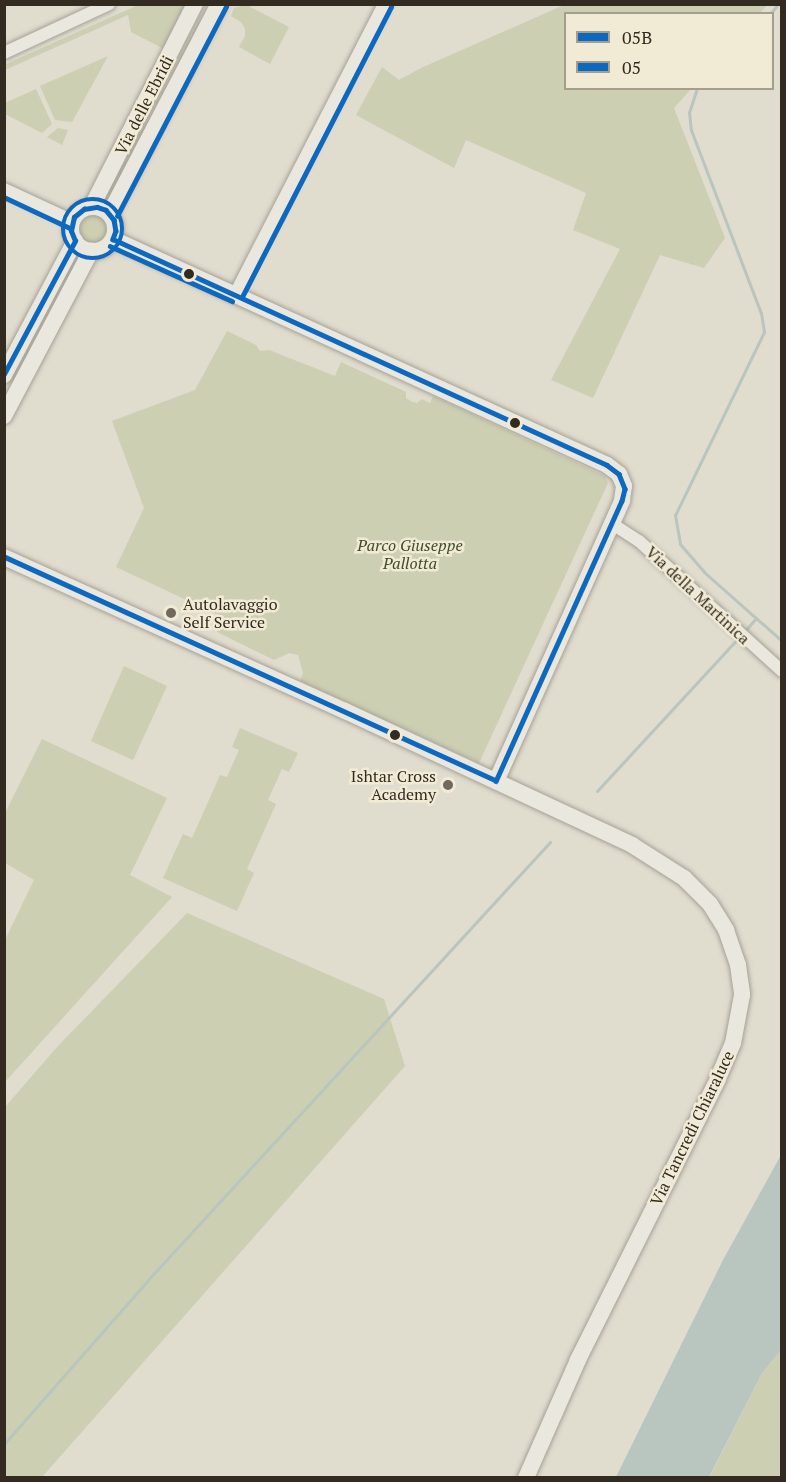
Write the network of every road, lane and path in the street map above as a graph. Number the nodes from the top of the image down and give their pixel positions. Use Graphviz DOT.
graph roads {
  1 [pos="109,4"];
  2 [pos="384,4"];
  3 [pos="195,5"];
  4 [pos="216,9"];
  5 [pos="4,52"];
  6 [pos="144,105"];
  7 [pos="162,114"];
  8 [pos="4,189"];
  9 [pos="92,206"];
  10 [pos="110,213"];
  11 [pos="73,221"];
  12 [pos="113,239"];
  13 [pos="75,241"];
  14 [pos="91,251"];
  15 [pos="235,294"];
  16 [pos="32,322"];
  17 [pos="49,330"];
  18 [pos="4,375"];
  19 [pos="4,416"];
  20 [pos="611,523"];
  21 [pos="4,557"];
  22 [pos="782,672"];
  23 [pos="496,781"];
  24 [pos="526,1478"];
  1 -- 5 [label="street"];
  2 -- 15 [label="street"];
  3 -- 4 [label="street"];
  3 -- 6 [label="street, Via delle Ebridi"];
  4 -- 7 [label="street, Via delle Ebridi"];
  6 -- 7 [label="street"];
  6 -- 9 [label="street, Via delle Ebridi"];
  7 -- 10 [label="street, Via delle Ebridi"];
  8 -- 11 [label="street"];
  9 -- 10 [label="street"];
  9 -- 11 [label="street"];
  10 -- 12 [label="street"];
  11 -- 13 [label="street"];
  12 -- 14 [label="street"];
  12 -- 15 [label="street"];
  13 -- 14 [label="street"];
  13 -- 16 [label="street"];
  14 -- 17 [label="street"];
  15 -- 20 [label="street"];
  16 -- 17 [label="street"];
  16 -- 18 [label="street"];
  17 -- 19 [label="street"];
  20 -- 22 [label="street, Via della Martinica"];
  20 -- 23 [label="street"];
  21 -- 23 [label="street, Via Tancredi Chiaraluce"];
  23 -- 24 [label="street, Via Tancredi Chiaraluce"];
}
